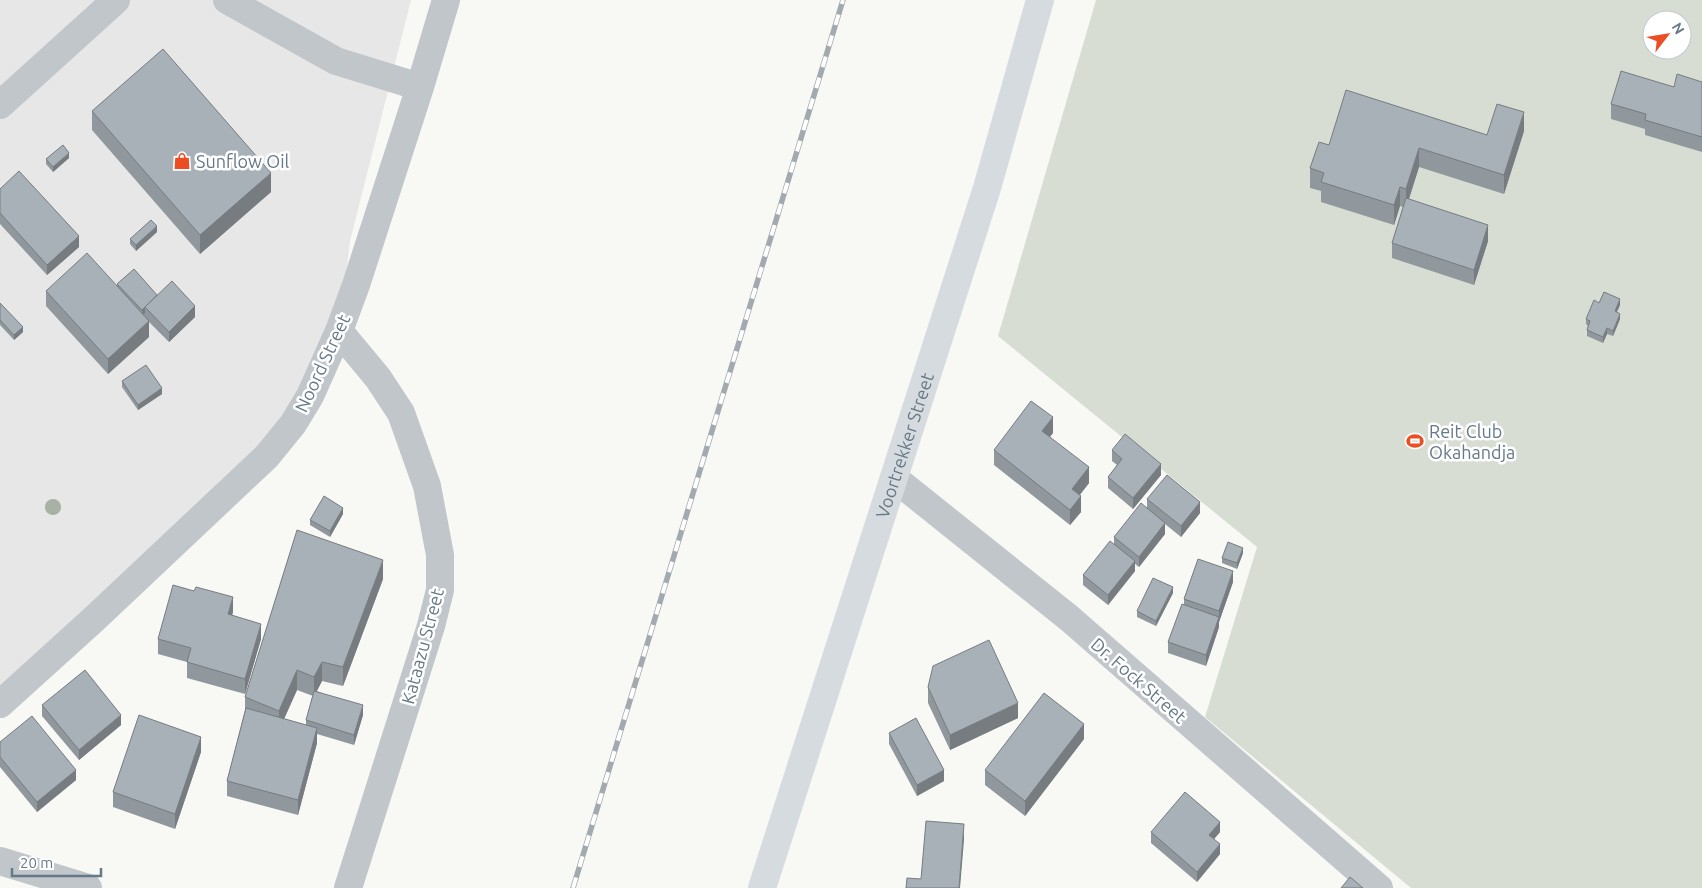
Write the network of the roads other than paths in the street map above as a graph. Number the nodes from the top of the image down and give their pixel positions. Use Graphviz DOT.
graph roads {
  1 [pos="116,0"];
  2 [pos="227,0"];
  3 [pos="446,0"];
  4 [pos="1040,0"];
  5 [pos="420,87"];
  6 [pos="0,104"];
  7 [pos="339,331"];
  8 [pos="894,478"];
  9 [pos="0,704"];
  10 [pos="0,861"];
  11 [pos="88,888"];
  12 [pos="348,888"];
  13 [pos="762,888"];
  14 [pos="1379,888"];
  1 -- 6 [label="street"];
  2 -- 5 [label="street"];
  3 -- 5 [label="street, Noord Street"];
  4 -- 8 [label="main road, Voortrekker Street"];
  5 -- 7 [label="street, Noord Street"];
  7 -- 9 [label="street, Noord Street"];
  7 -- 12 [label="street, Kataazu Street"];
  8 -- 13 [label="main road, Voortrekker Street"];
  8 -- 14 [label="street, Dr. Fock Street"];
  10 -- 11 [label="street"];
}
